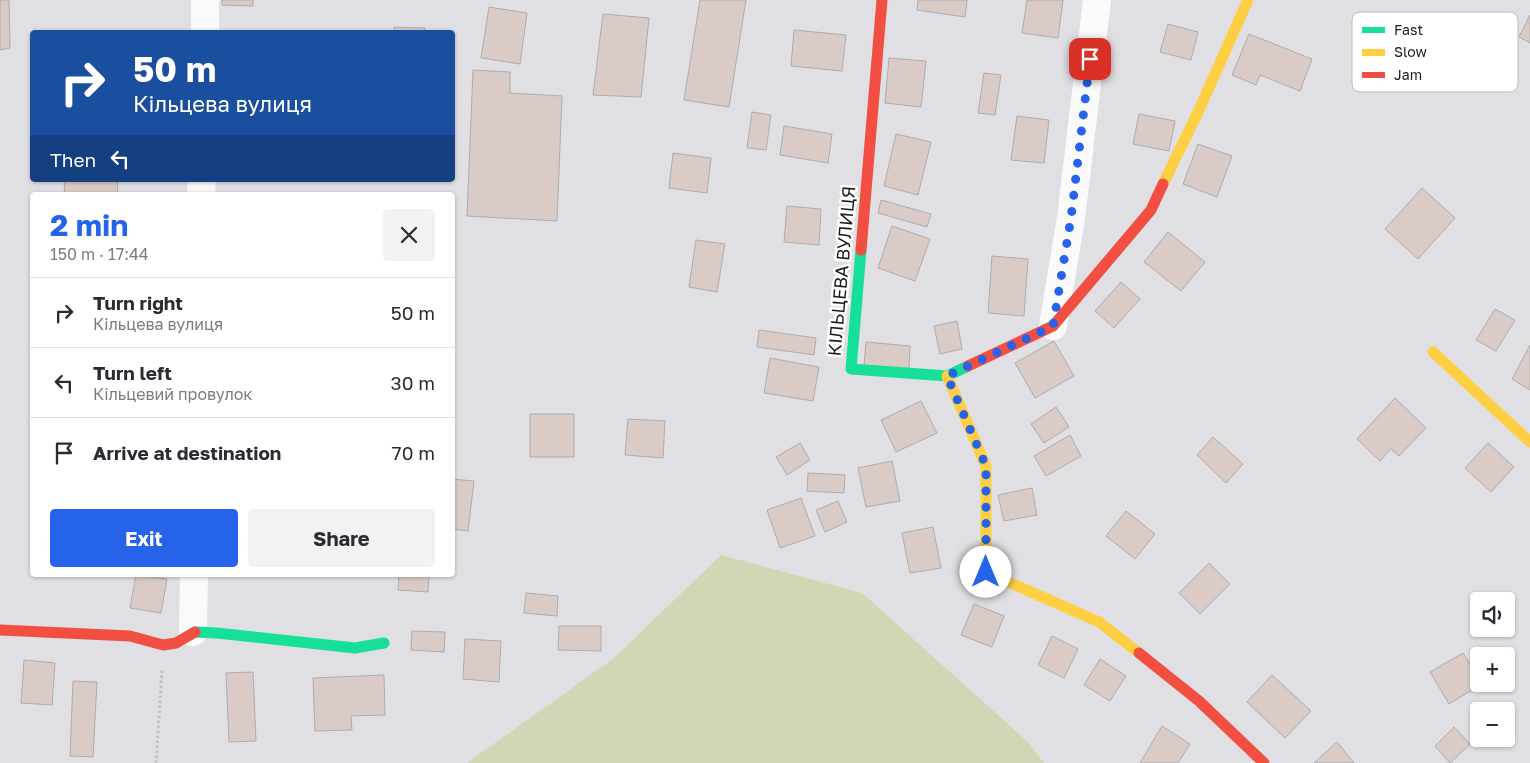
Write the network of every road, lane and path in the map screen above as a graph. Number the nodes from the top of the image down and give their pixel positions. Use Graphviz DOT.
graph roads {
  1 [pos="205,0"];
  2 [pos="882,0"];
  3 [pos="1096,0"];
  4 [pos="1248,0"];
  5 [pos="204,30"];
  6 [pos="1053,326"];
  7 [pos="1433,352"];
  8 [pos="947,376"];
  9 [pos="1530,442"];
  10 [pos="194,577"];
  11 [pos="0,630"];
  12 [pos="193,632"];
  13 [pos="384,643"];
  14 [pos="163,645"];
  15 [pos="156,763"];
  16 [pos="1264,763"];
  1 -- 5 [label="street"];
  2 -- 8 [label="street, КІЛЬЦЕВА ВУЛИЦЯ"];
  3 -- 6 [label="street"];
  4 -- 6 [label="street, КІЛЬЦЕВА ВУЛИЦЯ"];
  6 -- 8 [label="street, КІЛЬЦЕВА ВУЛИЦЯ"];
  7 -- 9 [label="street"];
  8 -- 16 [label="street"];
  10 -- 12 [label="street"];
  11 -- 14 [label="street"];
  12 -- 13 [label="street"];
  12 -- 14 [label="street"];
  14 -- 15 [label="path"];
}
